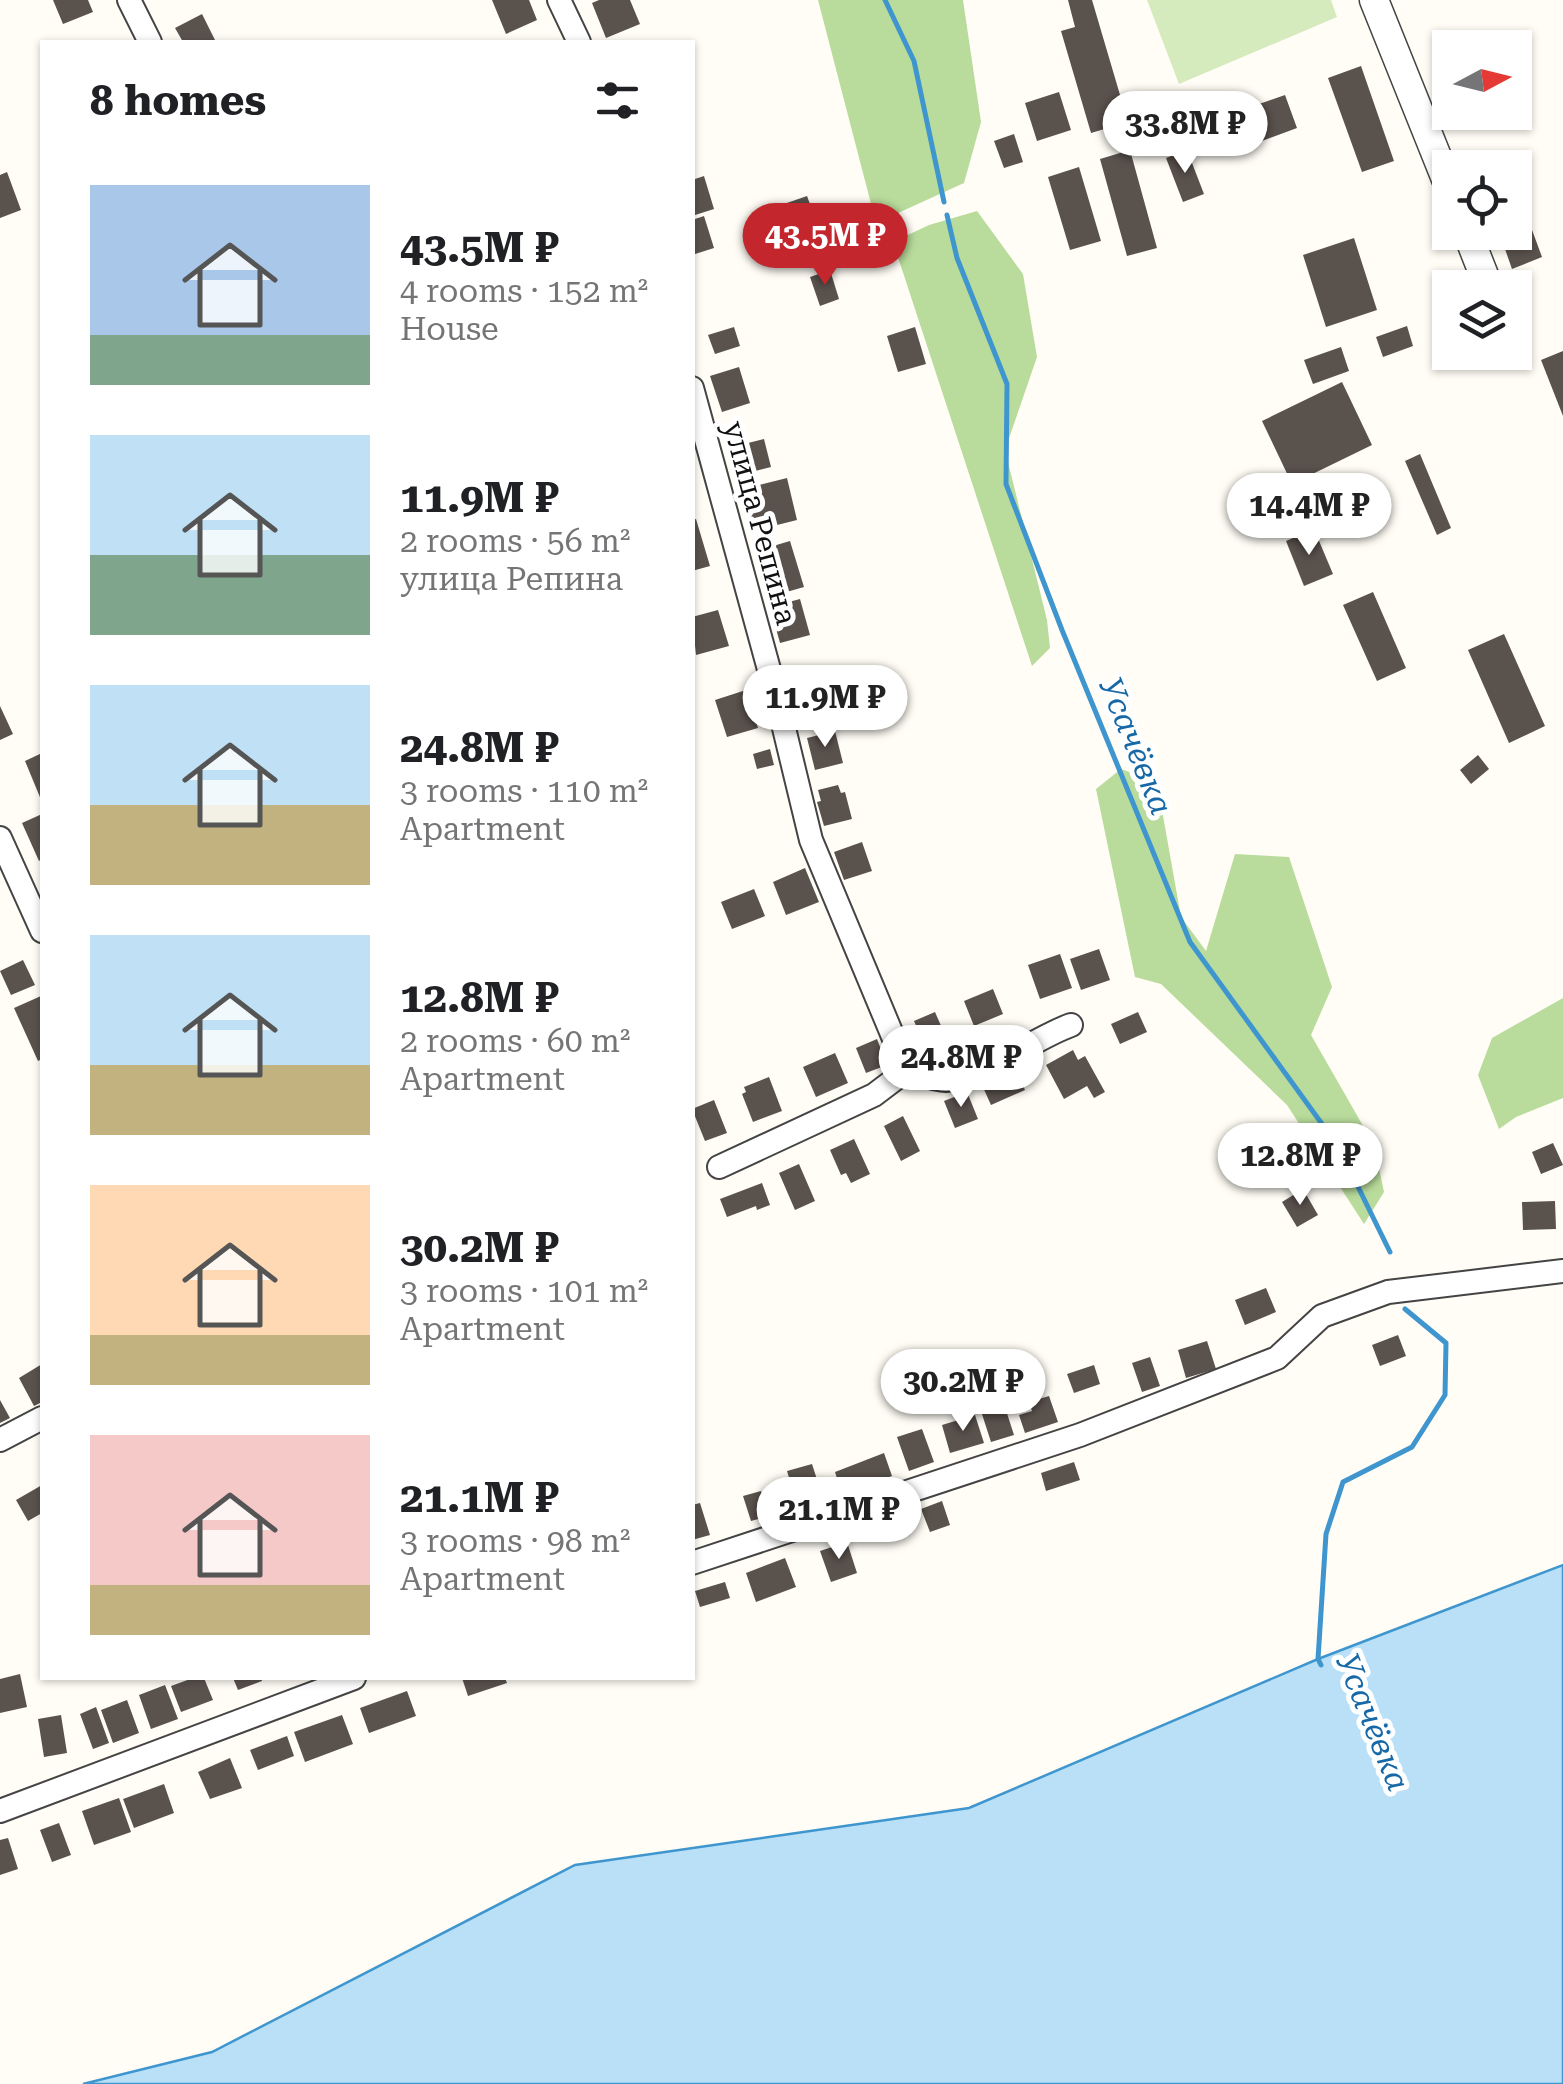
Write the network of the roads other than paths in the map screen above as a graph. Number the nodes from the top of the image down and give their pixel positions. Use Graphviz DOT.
graph roads {
  1 [pos="129,0"];
  2 [pos="559,0"];
  3 [pos="1374,0"];
  4 [pos="149,40"];
  5 [pos="577,40"];
  6 [pos="1434,150"];
  7 [pos="695,399"];
  8 [pos="0,838"];
  9 [pos="40,927"];
  10 [pos="1071,1024"];
  11 [pos="907,1070"];
  12 [pos="719,1167"];
  13 [pos="1563,1271"];
  14 [pos="40,1419"];
  15 [pos="0,1440"];
  16 [pos="695,1562"];
  17 [pos="349,1680"];
  18 [pos="0,1812"];
  1 -- 4 [label="street"];
  2 -- 5 [label="street"];
  3 -- 6 [label="street"];
  7 -- 11 [label="street, улица Репина"];
  8 -- 9 [label="street"];
  10 -- 11 [label="street"];
  11 -- 12 [label="street"];
  13 -- 16 [label="street"];
  14 -- 15 [label="street"];
  17 -- 18 [label="street"];
}
